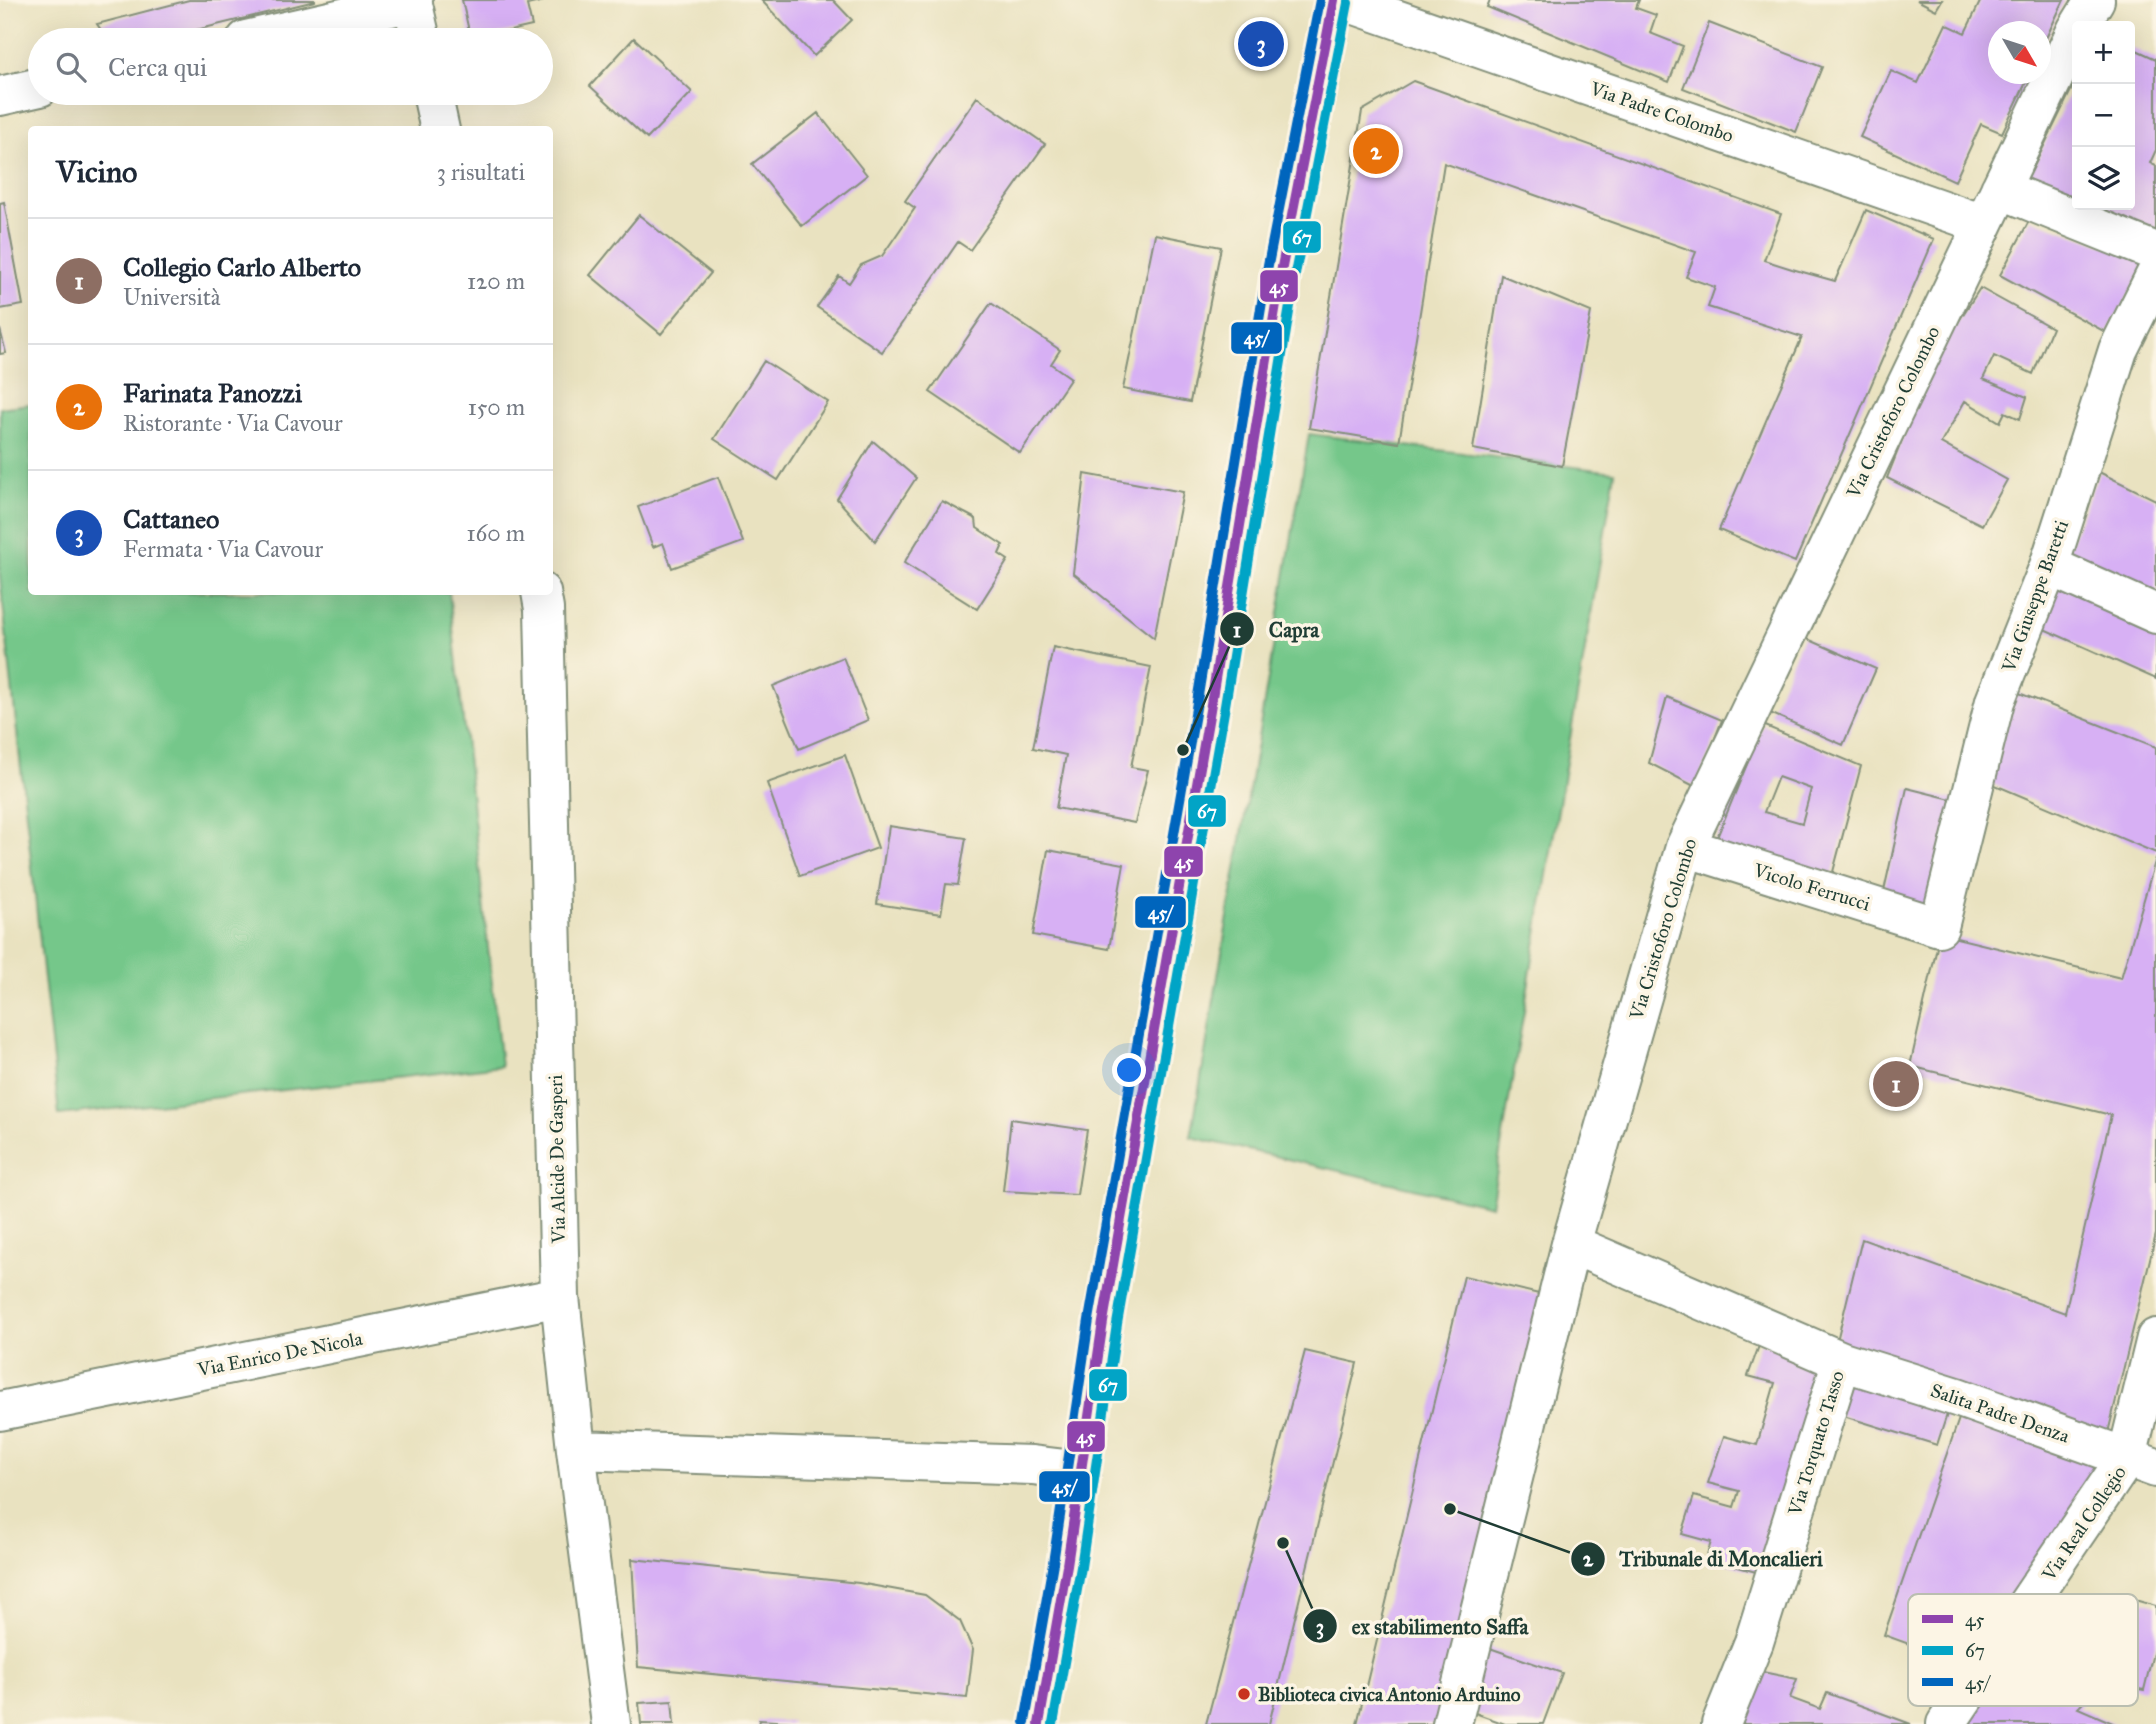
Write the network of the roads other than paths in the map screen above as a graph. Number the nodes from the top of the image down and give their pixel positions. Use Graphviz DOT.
graph roads {
  1 [pos="1334,0"];
  2 [pos="1341,0"];
  3 [pos="2095,0"];
  4 [pos="412,1"];
  5 [pos="2082,21"];
  6 [pos="298,28"];
  7 [pos="418,28"];
  8 [pos="2072,40"];
  9 [pos="28,90"];
  10 [pos="0,96"];
  11 [pos="435,105"];
  12 [pos="439,126"];
  13 [pos="2000,189"];
  14 [pos="1983,224"];
  15 [pos="2156,252"];
  16 [pos="2156,274"];
  17 [pos="2049,566"];
  18 [pos="542,595"];
  19 [pos="2156,614"];
  20 [pos="1685,847"];
  21 [pos="1939,926"];
  22 [pos="1571,1244"];
  23 [pos="560,1297"];
  24 [pos="2156,1338"];
  25 [pos="1842,1361"];
  26 [pos="0,1411"];
  27 [pos="576,1450"];
  28 [pos="2142,1463"];
  29 [pos="1082,1471"];
  30 [pos="2044,1594"];
  31 [pos="1960,1706"];
  32 [pos="611,1724"];
  33 [pos="1039,1724"];
  34 [pos="1452,1724"];
  35 [pos="1721,1724"];
  36 [pos="1946,1724"];
  1 -- 29 [label="street"];
  2 -- 14 [label="street, Via Padre Colombo"];
  3 -- 5 [label="street, Via Cristoforo Colombo"];
  4 -- 6 [label="street"];
  4 -- 7 [label="street"];
  8 -- 13 [label="street, Via Cristoforo Colombo"];
  9 -- 10 [label="street"];
  11 -- 12 [label="street"];
  13 -- 14 [label="street, Via Cristoforo Colombo"];
  13 -- 15 [label="street"];
  14 -- 20 [label="street, Via Cristoforo Colombo"];
  16 -- 17 [label="street, Via Giuseppe Baretti"];
  17 -- 19 [label="street"];
  17 -- 21 [label="street, Via Giuseppe Baretti"];
  18 -- 23 [label="street, Via Alcide De Gasperi"];
  20 -- 21 [label="street, Vicolo Ferrucci"];
  20 -- 22 [label="street, Via Cristoforo Colombo"];
  22 -- 25 [label="street, Via Torquato Tasso"];
  22 -- 34 [label="street, Via Cristoforo Colombo"];
  23 -- 26 [label="street, Via Enrico De Nicola"];
  23 -- 27 [label="street, Via Alcide De Gasperi"];
  24 -- 28 [label="street, Via Real Collegio"];
  25 -- 28 [label="street, Salita Padre Denza"];
  25 -- 35 [label="street, Via Torquato Tasso"];
  27 -- 29 [label="street"];
  27 -- 32 [label="street, Via Alcide De Gasperi"];
  28 -- 30 [label="street, Via Real Collegio"];
  29 -- 33 [label="street"];
  31 -- 36 [label="street, Via Real Collegio"];
}
